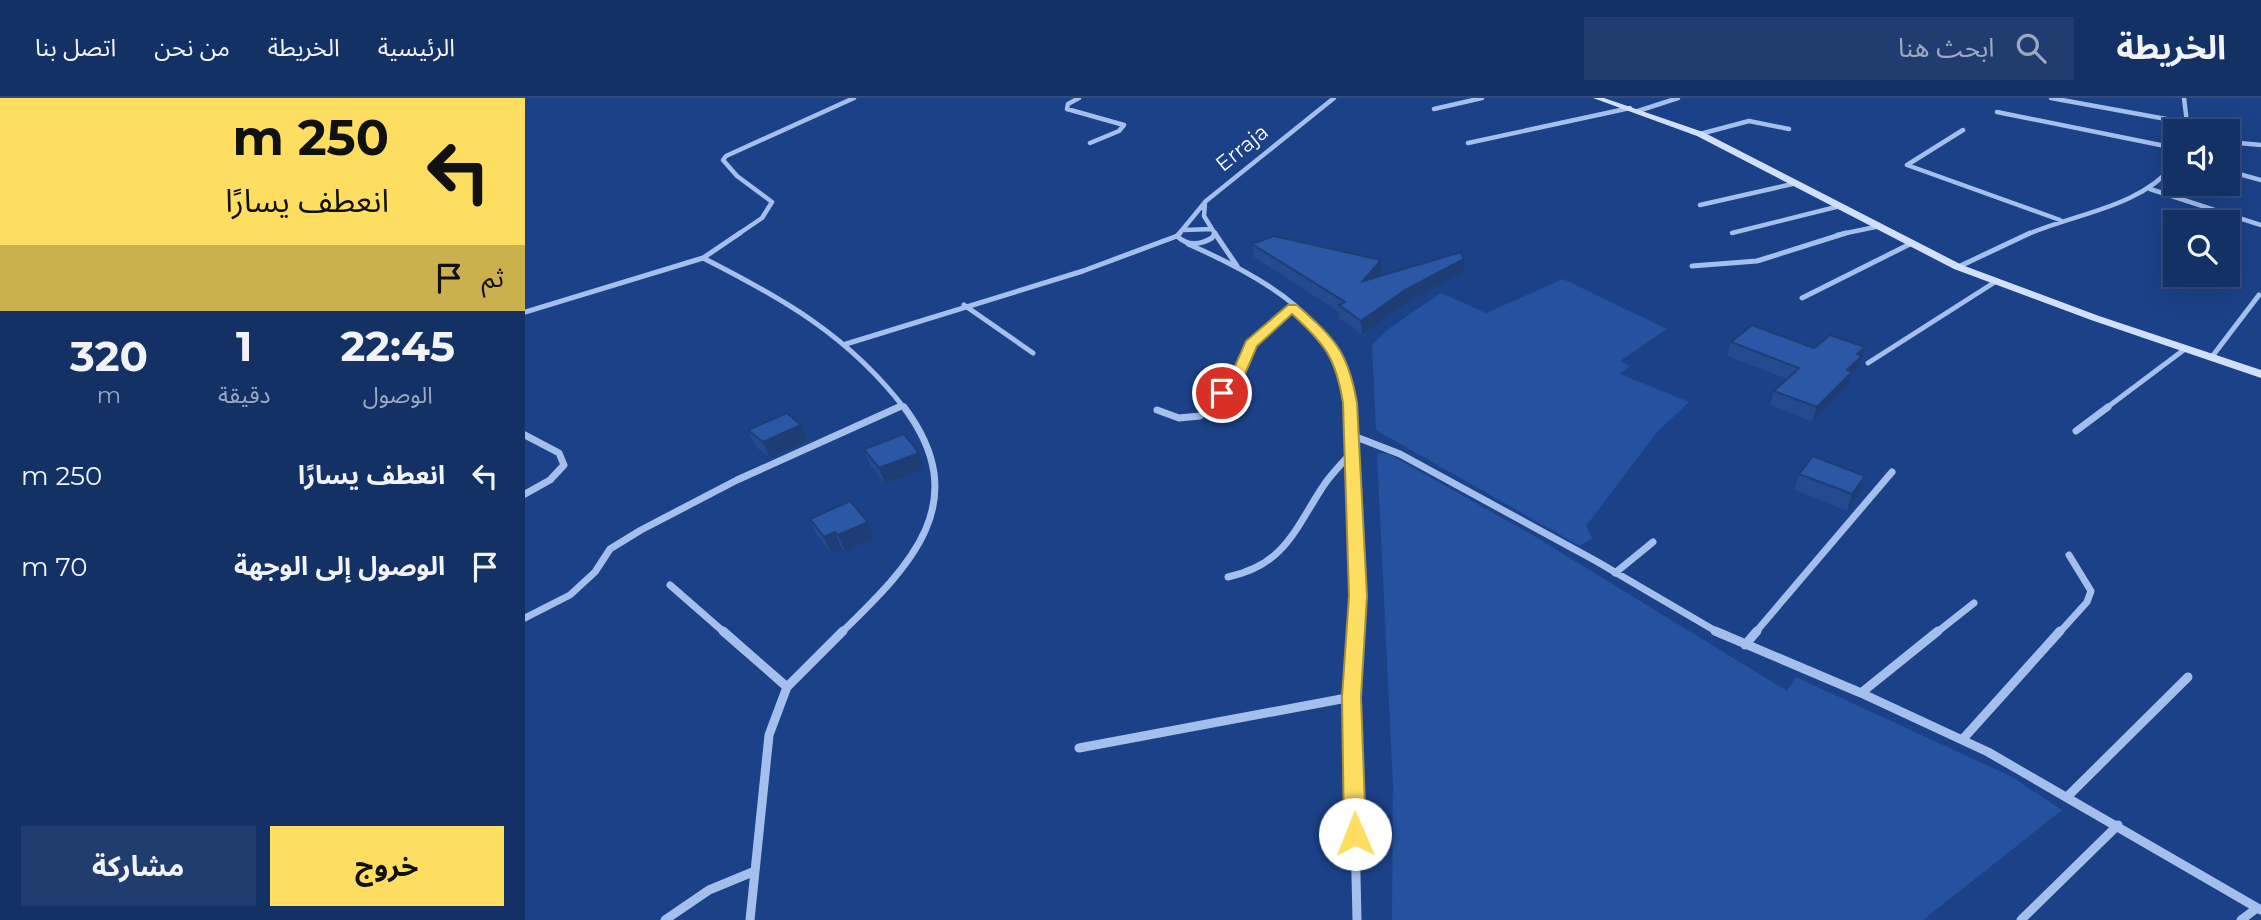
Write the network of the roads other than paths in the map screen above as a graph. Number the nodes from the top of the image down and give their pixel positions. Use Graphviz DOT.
graph roads {
  1 [pos="854,98"];
  2 [pos="1079,98"];
  3 [pos="1334,98"];
  4 [pos="1482,98"];
  5 [pos="1597,98"];
  6 [pos="1678,98"];
  7 [pos="2051,98"];
  8 [pos="2184,98"];
  9 [pos="1434,109"];
  10 [pos="1634,110"];
  11 [pos="1997,112"];
  12 [pos="2166,119"];
  13 [pos="2187,119"];
  14 [pos="1789,129"];
  15 [pos="1963,130"];
  16 [pos="1700,134"];
  17 [pos="1090,143"];
  18 [pos="1468,143"];
  19 [pos="2240,143"];
  20 [pos="2261,145"];
  21 [pos="2163,146"];
  22 [pos="2240,175"];
  23 [pos="2163,180"];
  24 [pos="2261,180"];
  25 [pos="1797,183"];
  26 [pos="2150,189"];
  27 [pos="1206,201"];
  28 [pos="1700,205"];
  29 [pos="1840,206"];
  30 [pos="2061,220"];
  31 [pos="2261,225"];
  32 [pos="1880,226"];
  33 [pos="1184,230"];
  34 [pos="1214,232"];
  35 [pos="1732,233"];
  36 [pos="1177,236"];
  37 [pos="1185,243"];
  38 [pos="1912,243"];
  39 [pos="1139,251"];
  40 [pos="703,258"];
  41 [pos="1692,266"];
  42 [pos="1237,267"];
  43 [pos="1958,267"];
  44 [pos="1995,282"];
  45 [pos="2259,295"];
  46 [pos="1802,298"];
  47 [pos="964,305"];
  48 [pos="1293,307"];
  49 [pos="525,312"];
  50 [pos="846,344"];
  51 [pos="2185,349"];
  52 [pos="1033,353"];
  53 [pos="2211,358"];
  54 [pos="1868,363"];
  55 [pos="2261,374"];
  56 [pos="902,406"];
  57 [pos="1157,410"];
  58 [pos="2076,431"];
  59 [pos="525,435"];
  60 [pos="1351,435"];
  61 [pos="1350,454"];
  62 [pos="1892,472"];
  63 [pos="525,494"];
  64 [pos="1653,542"];
  65 [pos="2069,555"];
  66 [pos="1615,573"];
  67 [pos="1228,577"];
  68 [pos="670,585"];
  69 [pos="1973,603"];
  70 [pos="525,618"];
  71 [pos="1745,645"];
  72 [pos="2188,677"];
  73 [pos="787,687"];
  74 [pos="1861,693"];
  75 [pos="1352,697"];
  76 [pos="1962,740"];
  77 [pos="1079,748"];
  78 [pos="2068,796"];
  79 [pos="2118,825"];
  80 [pos="755,871"];
  81 [pos="2259,909"];
  82 [pos="665,920"];
  83 [pos="750,920"];
  84 [pos="1357,920"];
  85 [pos="2021,920"];
  86 [pos="2241,920"];
  1 -- 40 [label="street"];
  2 -- 17 [label="street"];
  3 -- 27 [label="street, Erraja"];
  4 -- 9 [label="street"];
  5 -- 10 [label="main road"];
  6 -- 10 [label="street"];
  7 -- 12 [label="street"];
  8 -- 13 [label="street"];
  10 -- 16 [label="main road"];
  10 -- 18 [label="street"];
  11 -- 21 [label="street"];
  14 -- 16 [label="street"];
  15 -- 30 [label="street"];
  16 -- 25 [label="main road"];
  19 -- 20 [label="street"];
  22 -- 24 [label="street"];
  23 -- 26 [label="street"];
  25 -- 28 [label="street"];
  25 -- 29 [label="main road"];
  26 -- 30 [label="street"];
  26 -- 31 [label="street"];
  27 -- 33 [label="street, Erraja"];
  27 -- 34 [label="street"];
  29 -- 32 [label="main road"];
  29 -- 35 [label="street"];
  30 -- 43 [label="street"];
  32 -- 38 [label="main road"];
  32 -- 41 [label="street"];
  33 -- 34 [label="street"];
  33 -- 36 [label="street, Erraja"];
  34 -- 37 [label="street"];
  34 -- 42 [label="street"];
  36 -- 37 [label="street"];
  36 -- 39 [label="street, Erraja"];
  37 -- 39 [label="street"];
  37 -- 42 [label="street"];
  38 -- 43 [label="main road"];
  38 -- 46 [label="street"];
  39 -- 47 [label="street"];
  40 -- 49 [label="street"];
  40 -- 50 [label="street"];
  42 -- 48 [label="street"];
  43 -- 44 [label="main road"];
  44 -- 51 [label="main road"];
  44 -- 54 [label="street"];
  45 -- 53 [label="street"];
  47 -- 50 [label="street"];
  47 -- 52 [label="street"];
  48 -- 57 [label="street"];
  48 -- 60 [label="street"];
  50 -- 56 [label="street"];
  51 -- 53 [label="main road"];
  51 -- 58 [label="street"];
  53 -- 55 [label="main road"];
  56 -- 70 [label="street"];
  56 -- 73 [label="street"];
  59 -- 63 [label="street"];
  60 -- 61 [label="street"];
  60 -- 66 [label="street"];
  61 -- 67 [label="street"];
  61 -- 75 [label="street"];
  62 -- 71 [label="street"];
  64 -- 66 [label="street"];
  65 -- 76 [label="street"];
  66 -- 71 [label="street"];
  68 -- 73 [label="street"];
  69 -- 74 [label="street"];
  71 -- 74 [label="street"];
  72 -- 78 [label="street"];
  73 -- 80 [label="street"];
  74 -- 76 [label="street"];
  75 -- 77 [label="street"];
  75 -- 84 [label="street"];
  76 -- 78 [label="street"];
  78 -- 79 [label="street"];
  79 -- 81 [label="street"];
  79 -- 85 [label="street"];
  80 -- 82 [label="street"];
  80 -- 83 [label="street"];
  81 -- 86 [label="street"];
}
